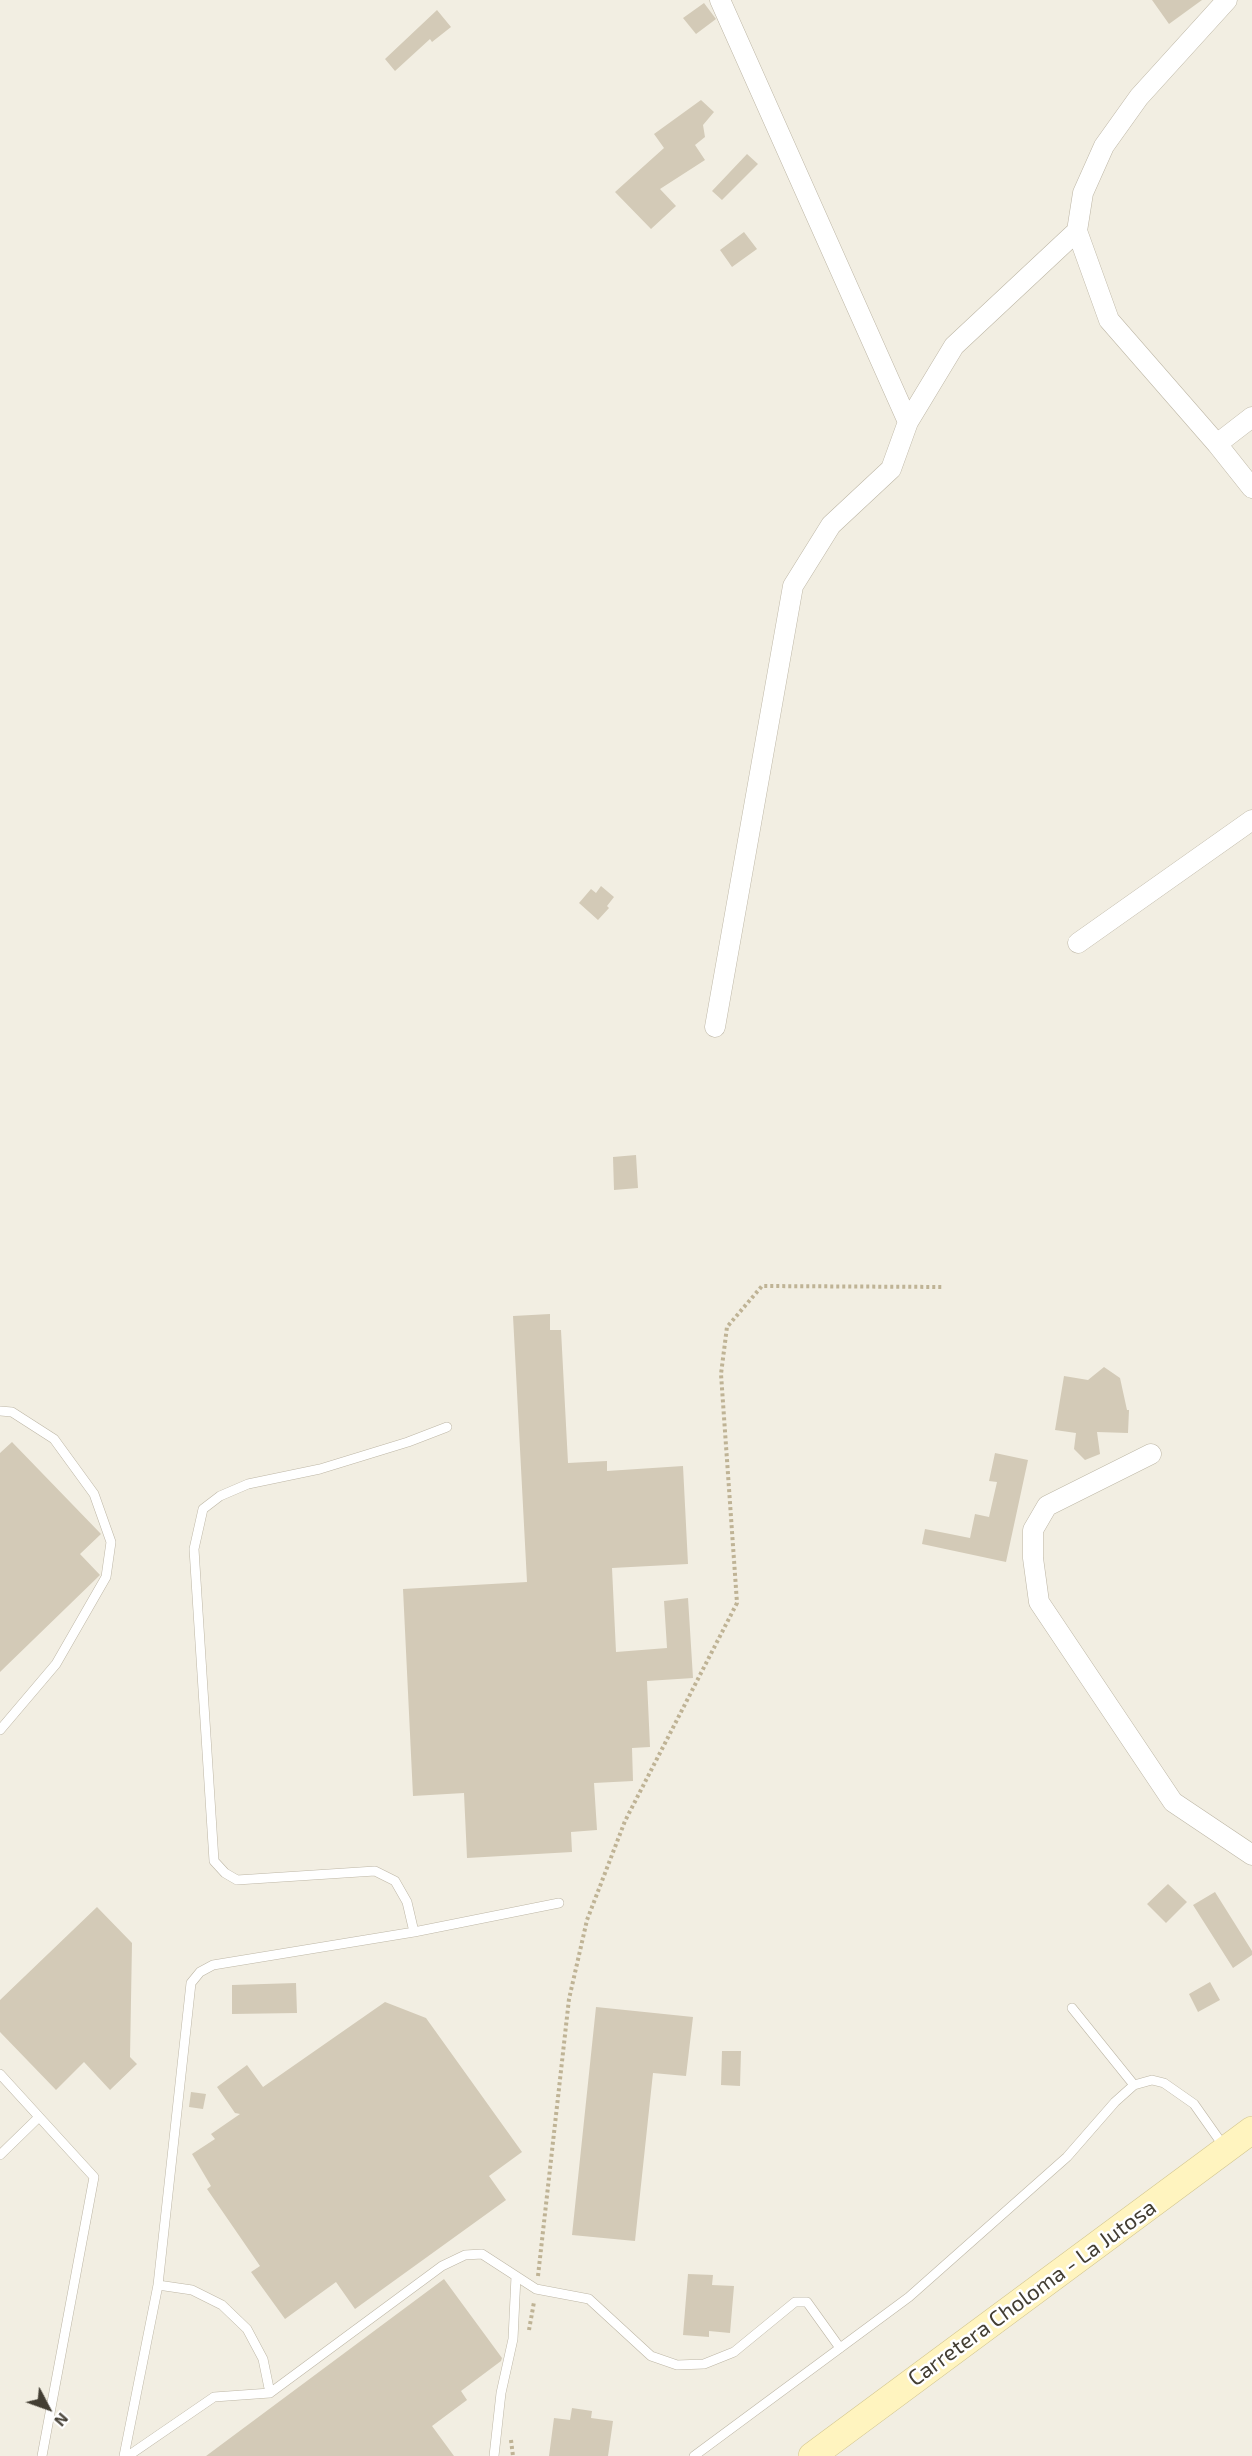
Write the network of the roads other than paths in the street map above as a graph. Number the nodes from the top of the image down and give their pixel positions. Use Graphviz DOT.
graph roads {
  1 [pos="720,0"];
  2 [pos="1227,0"];
  3 [pos="1077,231"];
  4 [pos="1252,417"];
  5 [pos="908,422"];
  6 [pos="1217,444"];
  7 [pos="1252,488"];
  8 [pos="1252,820"];
  9 [pos="1078,943"];
  10 [pos="716,1027"];
  11 [pos="0,1411"];
  12 [pos="447,1427"];
  13 [pos="1151,1454"];
  14 [pos="0,1730"];
  15 [pos="1252,1855"];
  16 [pos="560,1903"];
  17 [pos="414,1932"];
  18 [pos="1072,2008"];
  19 [pos="0,2074"];
  20 [pos="1134,2085"];
  21 [pos="39,2117"];
  22 [pos="1252,2130"];
  23 [pos="1227,2150"];
  24 [pos="0,2155"];
  25 [pos="516,2276"];
  26 [pos="158,2285"];
  27 [pos="840,2348"];
  28 [pos="270,2393"];
  29 [pos="42,2456"];
  30 [pos="126,2456"];
  31 [pos="494,2456"];
  32 [pos="694,2456"];
  33 [pos="812,2456"];
  1 -- 5 [label="street"];
  2 -- 3 [label="street"];
  3 -- 5 [label="street"];
  3 -- 6 [label="street"];
  4 -- 6 [label="street"];
  5 -- 10 [label="street"];
  6 -- 7 [label="street"];
  8 -- 9 [label="street"];
  11 -- 14 [label="lane"];
  12 -- 17 [label="lane"];
  13 -- 15 [label="street"];
  16 -- 17 [label="lane"];
  17 -- 26 [label="lane"];
  18 -- 20 [label="lane"];
  19 -- 21 [label="lane"];
  20 -- 23 [label="lane"];
  20 -- 27 [label="lane"];
  21 -- 24 [label="lane"];
  21 -- 29 [label="lane"];
  22 -- 23 [label="street, Carretera Choloma - La Jutosa"];
  23 -- 33 [label="street, Carretera Choloma - La Jutosa"];
  25 -- 27 [label="lane"];
  25 -- 28 [label="lane"];
  25 -- 31 [label="lane"];
  26 -- 28 [label="lane"];
  26 -- 30 [label="lane"];
  27 -- 32 [label="lane"];
  28 -- 30 [label="lane"];
}
